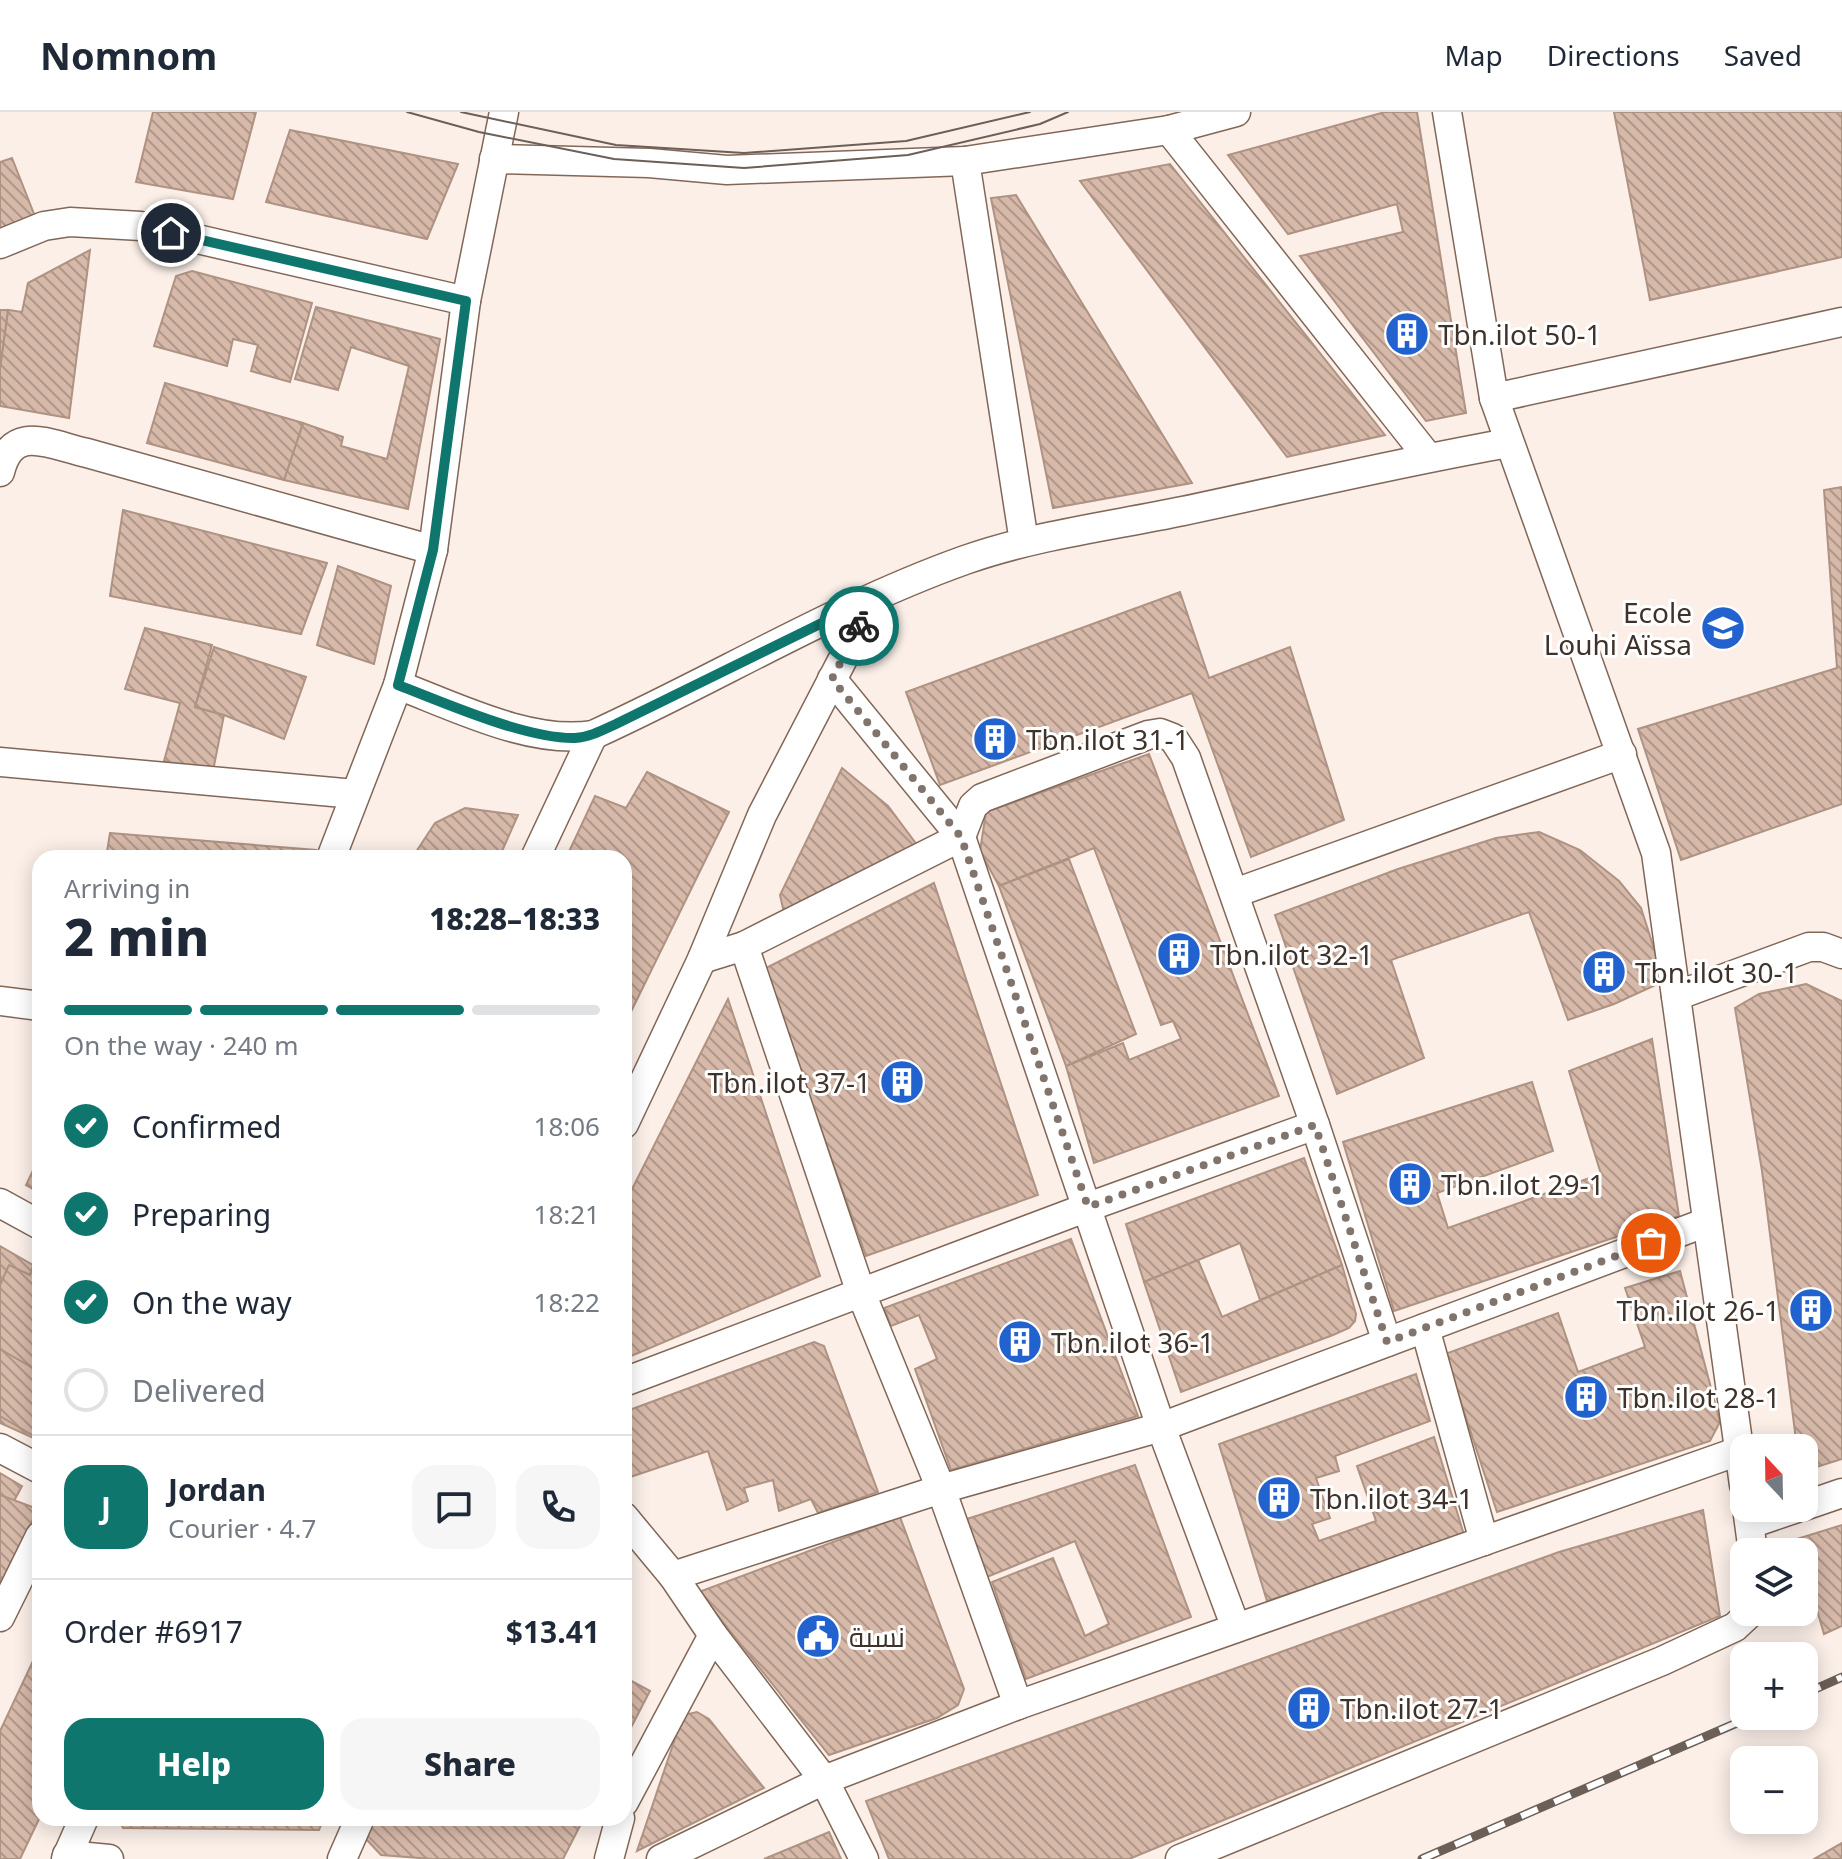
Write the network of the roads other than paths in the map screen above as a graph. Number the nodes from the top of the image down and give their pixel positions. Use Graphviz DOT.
graph roads {
  1 [pos="504,112"];
  2 [pos="1236,112"];
  3 [pos="1447,112"];
  4 [pos="1169,130"];
  5 [pos="494,159"];
  6 [pos="965,161"];
  7 [pos="0,244"];
  8 [pos="466,301"];
  9 [pos="1842,322"];
  10 [pos="1494,398"];
  11 [pos="1509,443"];
  12 [pos="1428,457"];
  13 [pos="0,472"];
  14 [pos="1024,542"];
  15 [pos="433,550"];
  16 [pos="875,597"];
  17 [pos="832,679"];
  18 [pos="398,685"];
  19 [pos="593,735"];
  20 [pos="1622,754"];
  21 [pos="0,762"];
  22 [pos="355,794"];
  23 [pos="961,837"];
  24 [pos="334,850"];
  25 [pos="539,850"];
  26 [pos="1235,893"];
  27 [pos="744,946"];
  28 [pos="1842,954"];
  29 [pos="702,959"];
  30 [pos="1676,996"];
  31 [pos="0,1001"];
  32 [pos="32,1005"];
  33 [pos="632,1107"];
  34 [pos="1315,1125"];
  35 [pos="0,1203"];
  36 [pos="1088,1207"];
  37 [pos="32,1221"];
  38 [pos="1707,1222"];
  39 [pos="861,1293"];
  40 [pos="1425,1328"];
  41 [pos="1387,1342"];
  42 [pos="632,1379"];
  43 [pos="1161,1427"];
  44 [pos="1737,1434"];
  45 [pos="0,1448"];
  46 [pos="1730,1454"];
  47 [pos="32,1465"];
  48 [pos="941,1489"];
  49 [pos="1842,1493"];
  50 [pos="1818,1501"];
  51 [pos="632,1527"];
  52 [pos="1484,1541"];
  53 [pos="32,1552"];
  54 [pos="673,1576"];
  55 [pos="0,1617"];
  56 [pos="1736,1626"];
  57 [pos="1236,1628"];
  58 [pos="713,1635"];
  59 [pos="1018,1705"];
  60 [pos="824,1780"];
  61 [pos="632,1787"];
  62 [pos="81,1826"];
  63 [pos="356,1826"];
  64 [pos="618,1826"];
  65 [pos="67,1857"];
  66 [pos="109,1859"];
  67 [pos="342,1859"];
  68 [pos="609,1859"];
  69 [pos="661,1859"];
  70 [pos="864,1859"];
  71 [pos="1180,1859"];
  1 -- 5 [label="street"];
  2 -- 4 [label="street"];
  3 -- 10 [label="street"];
  4 -- 6 [label="street"];
  4 -- 12 [label="street"];
  5 -- 6 [label="street"];
  5 -- 8 [label="street"];
  6 -- 14 [label="street"];
  7 -- 8 [label="street"];
  8 -- 15 [label="street"];
  9 -- 10 [label="street"];
  10 -- 11 [label="street"];
  11 -- 12 [label="street"];
  11 -- 20 [label="street"];
  12 -- 14 [label="street"];
  13 -- 15 [label="street"];
  14 -- 16 [label="street"];
  15 -- 18 [label="street"];
  16 -- 17 [label="street"];
  16 -- 19 [label="street"];
  17 -- 23 [label="street"];
  17 -- 29 [label="street"];
  18 -- 19 [label="street"];
  18 -- 22 [label="street"];
  19 -- 25 [label="street"];
  20 -- 26 [label="street"];
  20 -- 30 [label="street"];
  21 -- 22 [label="street"];
  22 -- 24 [label="street"];
  23 -- 26 [label="street"];
  23 -- 27 [label="street"];
  23 -- 36 [label="street"];
  26 -- 34 [label="street"];
  27 -- 29 [label="street"];
  27 -- 39 [label="street"];
  28 -- 30 [label="street"];
  29 -- 33 [label="street"];
  30 -- 38 [label="street"];
  31 -- 32 [label="street"];
  34 -- 36 [label="street"];
  34 -- 41 [label="street"];
  35 -- 37 [label="street"];
  36 -- 39 [label="street"];
  36 -- 43 [label="street"];
  38 -- 40 [label="street"];
  38 -- 44 [label="street"];
  39 -- 42 [label="street"];
  39 -- 48 [label="street"];
  40 -- 41 [label="street"];
  40 -- 52 [label="street"];
  41 -- 43 [label="street"];
  43 -- 48 [label="street"];
  43 -- 57 [label="street"];
  45 -- 47 [label="street"];
  46 -- 52 [label="street"];
  48 -- 54 [label="street"];
  48 -- 59 [label="street"];
  49 -- 50 [label="street"];
  51 -- 54 [label="street"];
  52 -- 57 [label="street"];
  53 -- 55 [label="street"];
  54 -- 58 [label="street"];
  56 -- 71 [label="street"];
  57 -- 59 [label="street"];
  58 -- 60 [label="street"];
  58 -- 61 [label="street"];
  59 -- 60 [label="street"];
  60 -- 69 [label="street"];
  60 -- 70 [label="street"];
  62 -- 65 [label="street"];
  63 -- 67 [label="street"];
  64 -- 68 [label="street"];
  65 -- 66 [label="street"];
}
